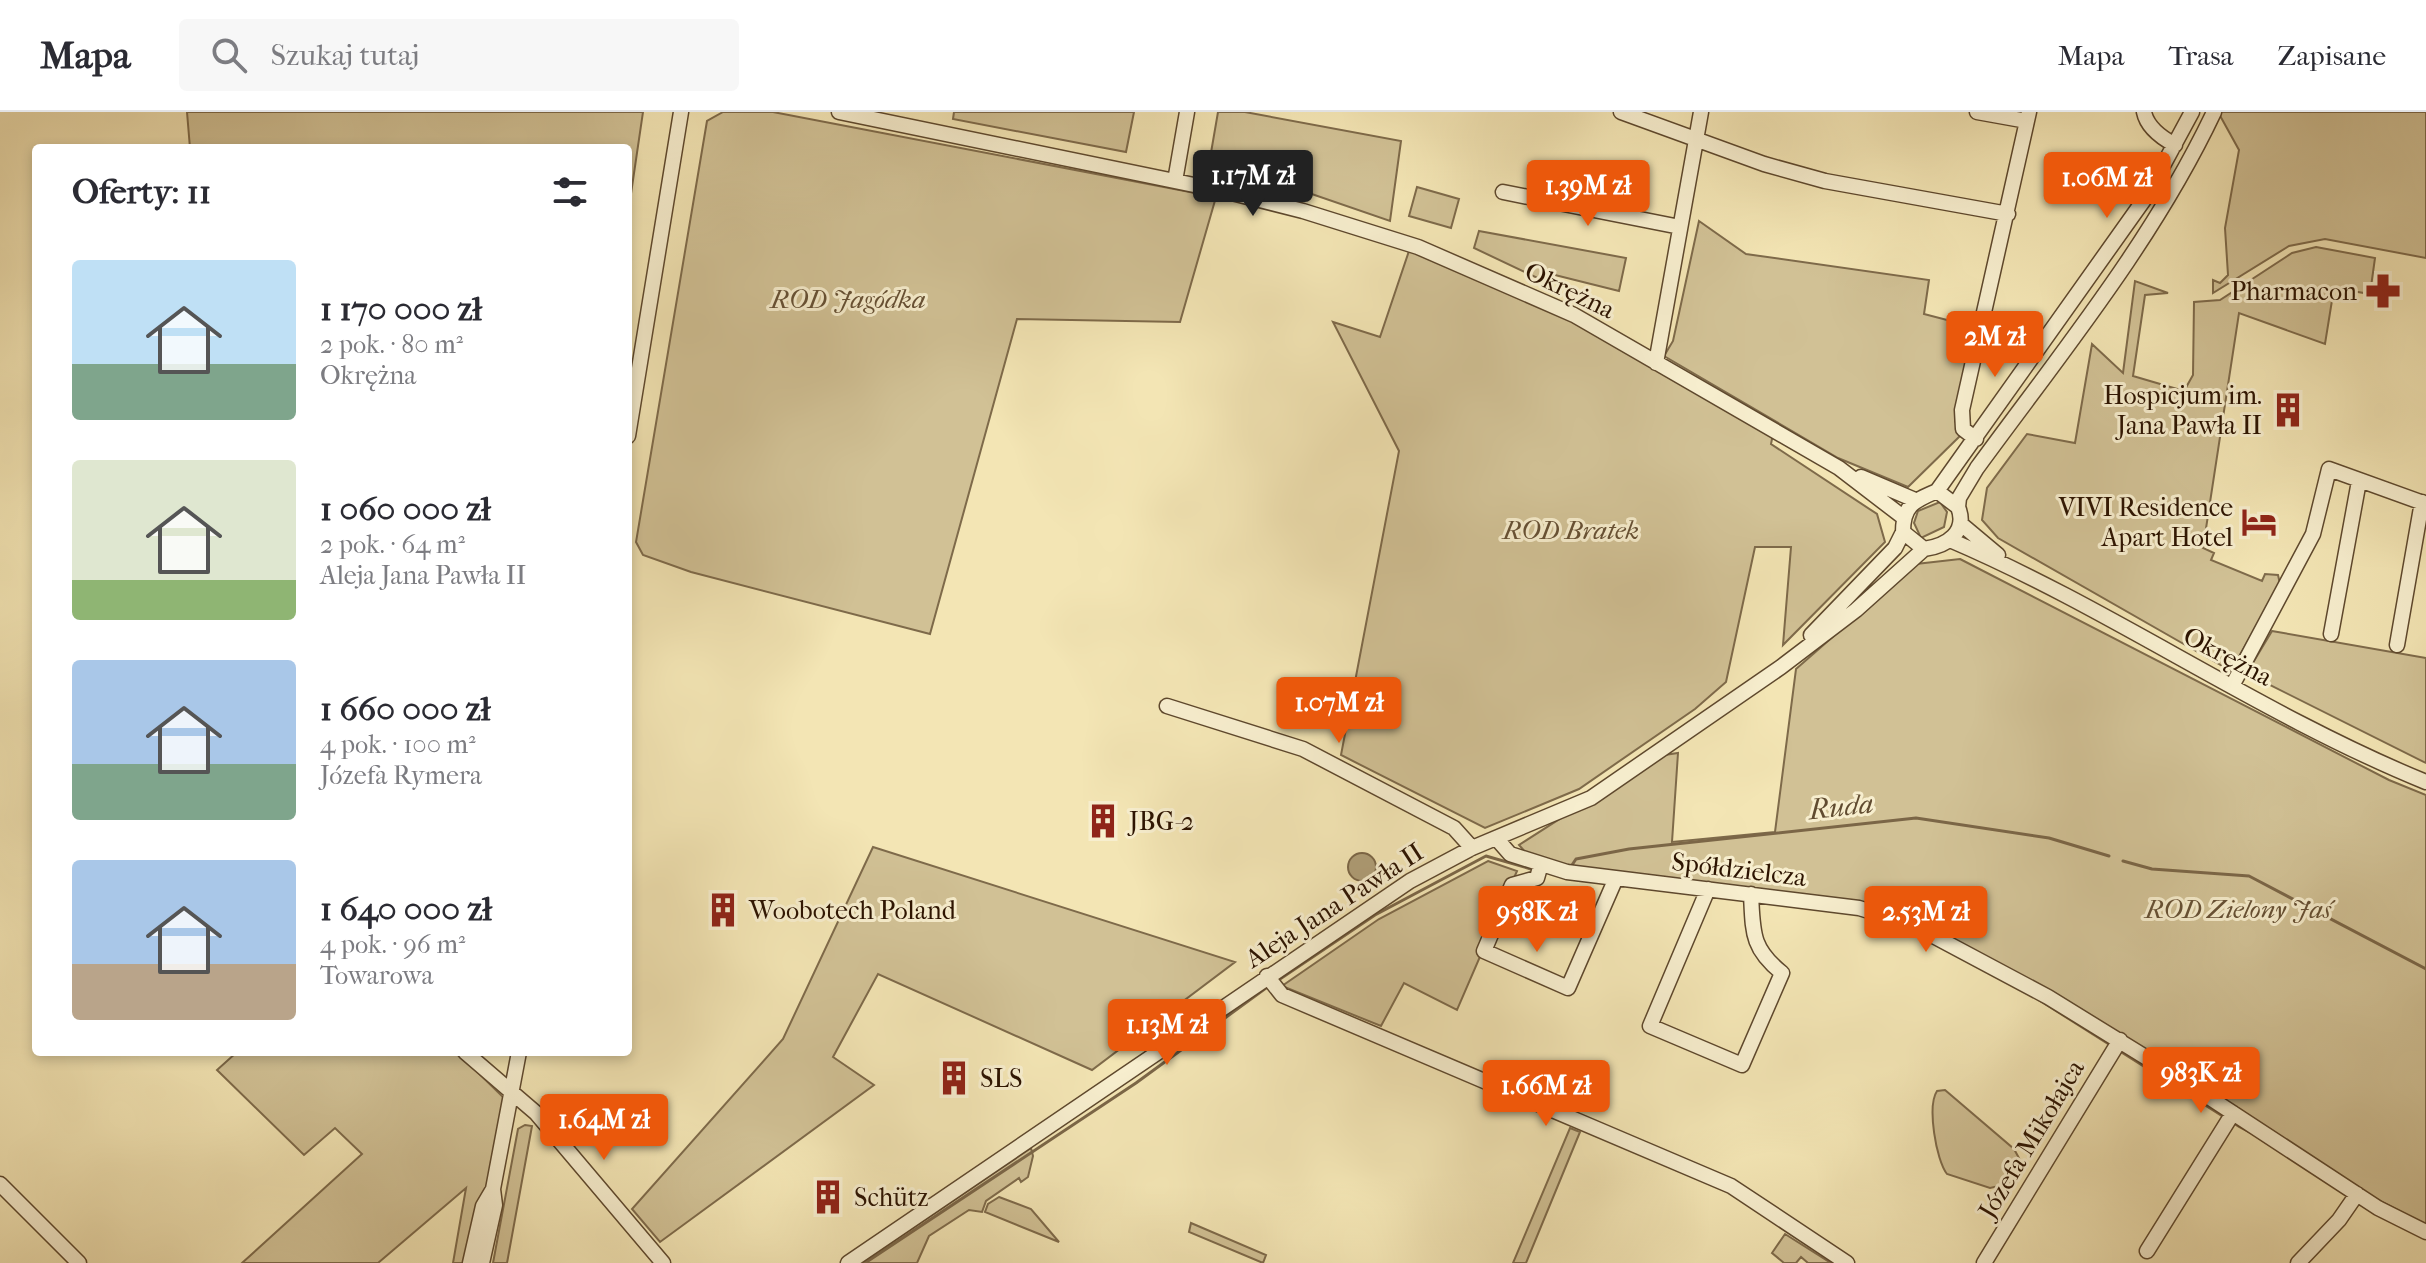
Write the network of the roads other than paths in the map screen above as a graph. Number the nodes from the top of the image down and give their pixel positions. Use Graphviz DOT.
graph roads {
  1 [pos="681,112"];
  2 [pos="691,112"];
  3 [pos="839,112"];
  4 [pos="1187,112"];
  5 [pos="1621,112"];
  6 [pos="1701,112"];
  7 [pos="1977,112"];
  8 [pos="2144,112"];
  9 [pos="2192,112"];
  10 [pos="2214,112"];
  11 [pos="2028,117"];
  12 [pos="1696,137"];
  13 [pos="675,145"];
  14 [pos="2175,145"];
  15 [pos="1175,181"];
  16 [pos="1503,192"];
  17 [pos="2008,214"];
  18 [pos="1680,227"];
  19 [pos="1656,363"];
  20 [pos="632,411"];
  21 [pos="1976,439"];
  22 [pos="1839,468"];
  23 [pos="2359,481"];
  24 [pos="1937,491"];
  25 [pos="1915,500"];
  26 [pos="2424,503"];
  27 [pos="1958,507"];
  28 [pos="1961,524"];
  29 [pos="1903,525"];
  30 [pos="1950,540"];
  31 [pos="1924,549"];
  32 [pos="2011,566"];
  33 [pos="2331,634"];
  34 [pos="2397,645"];
  35 [pos="1781,667"];
  36 [pos="2232,686"];
  37 [pos="1167,706"];
  38 [pos="2426,782"];
  39 [pos="1496,838"];
  40 [pos="1472,848"];
  41 [pos="1541,864"];
  42 [pos="1616,878"];
  43 [pos="1708,889"];
  44 [pos="1751,894"];
  45 [pos="1267,976"];
  46 [pos="2120,1040"];
  47 [pos="470,1056"];
  48 [pos="518,1056"];
  49 [pos="512,1092"];
  50 [pos="2233,1113"];
  51 [pos="0,1184"];
  52 [pos="493,1189"];
  53 [pos="2357,1194"];
  54 [pos="2426,1232"];
  55 [pos="2147,1251"];
  56 [pos="79,1263"];
  57 [pos="470,1263"];
  58 [pos="482,1263"];
  59 [pos="663,1263"];
  60 [pos="848,1263"];
  61 [pos="1847,1263"];
  62 [pos="1984,1263"];
  63 [pos="2298,1263"];
  1 -- 13 [label="street"];
  2 -- 13 [label="street"];
  3 -- 15 [label="street, Okrężna"];
  4 -- 15 [label="street"];
  5 -- 12 [label="street"];
  6 -- 12 [label="street"];
  7 -- 11 [label="street"];
  8 -- 14 [label="street"];
  9 -- 14 [label="street"];
  10 -- 27 [label="street"];
  11 -- 17 [label="street"];
  12 -- 17 [label="street"];
  12 -- 18 [label="street"];
  13 -- 20 [label="street"];
  14 -- 21 [label="street"];
  15 -- 19 [label="street, Okrężna"];
  16 -- 18 [label="street"];
  17 -- 21 [label="street"];
  18 -- 19 [label="street"];
  19 -- 22 [label="street, Okrężna"];
  21 -- 24 [label="street"];
  22 -- 25 [label="street, Okrężna"];
  22 -- 29 [label="street, Okrężna"];
  23 -- 26 [label="street"];
  23 -- 33 [label="street"];
  23 -- 36 [label="street"];
  24 -- 25 [label="street"];
  24 -- 27 [label="street"];
  25 -- 29 [label="street"];
  26 -- 34 [label="street"];
  27 -- 28 [label="street"];
  28 -- 30 [label="street"];
  28 -- 32 [label="street, Okrężna"];
  29 -- 31 [label="street"];
  29 -- 35 [label="street, Aleja Jana Pawła II"];
  30 -- 31 [label="street"];
  30 -- 32 [label="street, Okrężna"];
  31 -- 35 [label="street, Aleja Jana Pawła II"];
  32 -- 36 [label="street, Okrężna"];
  35 -- 39 [label="street, Aleja Jana Pawła II"];
  36 -- 38 [label="street, Okrężna"];
  37 -- 40 [label="street"];
  39 -- 40 [label="street, Aleja Jana Pawła II"];
  39 -- 41 [label="street, Spółdzielcza"];
  40 -- 45 [label="street, Aleja Jana Pawła II"];
  41 -- 42 [label="street, Spółdzielcza"];
  41 -- 42 [label="street"];
  42 -- 43 [label="street, Spółdzielcza"];
  43 -- 44 [label="street, Spółdzielcza"];
  43 -- 44 [label="street"];
  44 -- 46 [label="street, Spółdzielcza"];
  45 -- 60 [label="street, Aleja Jana Pawła II"];
  45 -- 61 [label="street"];
  46 -- 50 [label="street, Spółdzielcza"];
  46 -- 62 [label="street, Józefa Mikołajca"];
  47 -- 49 [label="street"];
  48 -- 49 [label="street"];
  49 -- 52 [label="street"];
  49 -- 59 [label="street"];
  50 -- 53 [label="street, Spółdzielcza"];
  50 -- 55 [label="street"];
  51 -- 56 [label="street"];
  52 -- 57 [label="street"];
  52 -- 58 [label="street"];
  53 -- 54 [label="street, Spółdzielcza"];
  53 -- 63 [label="street"];
}
